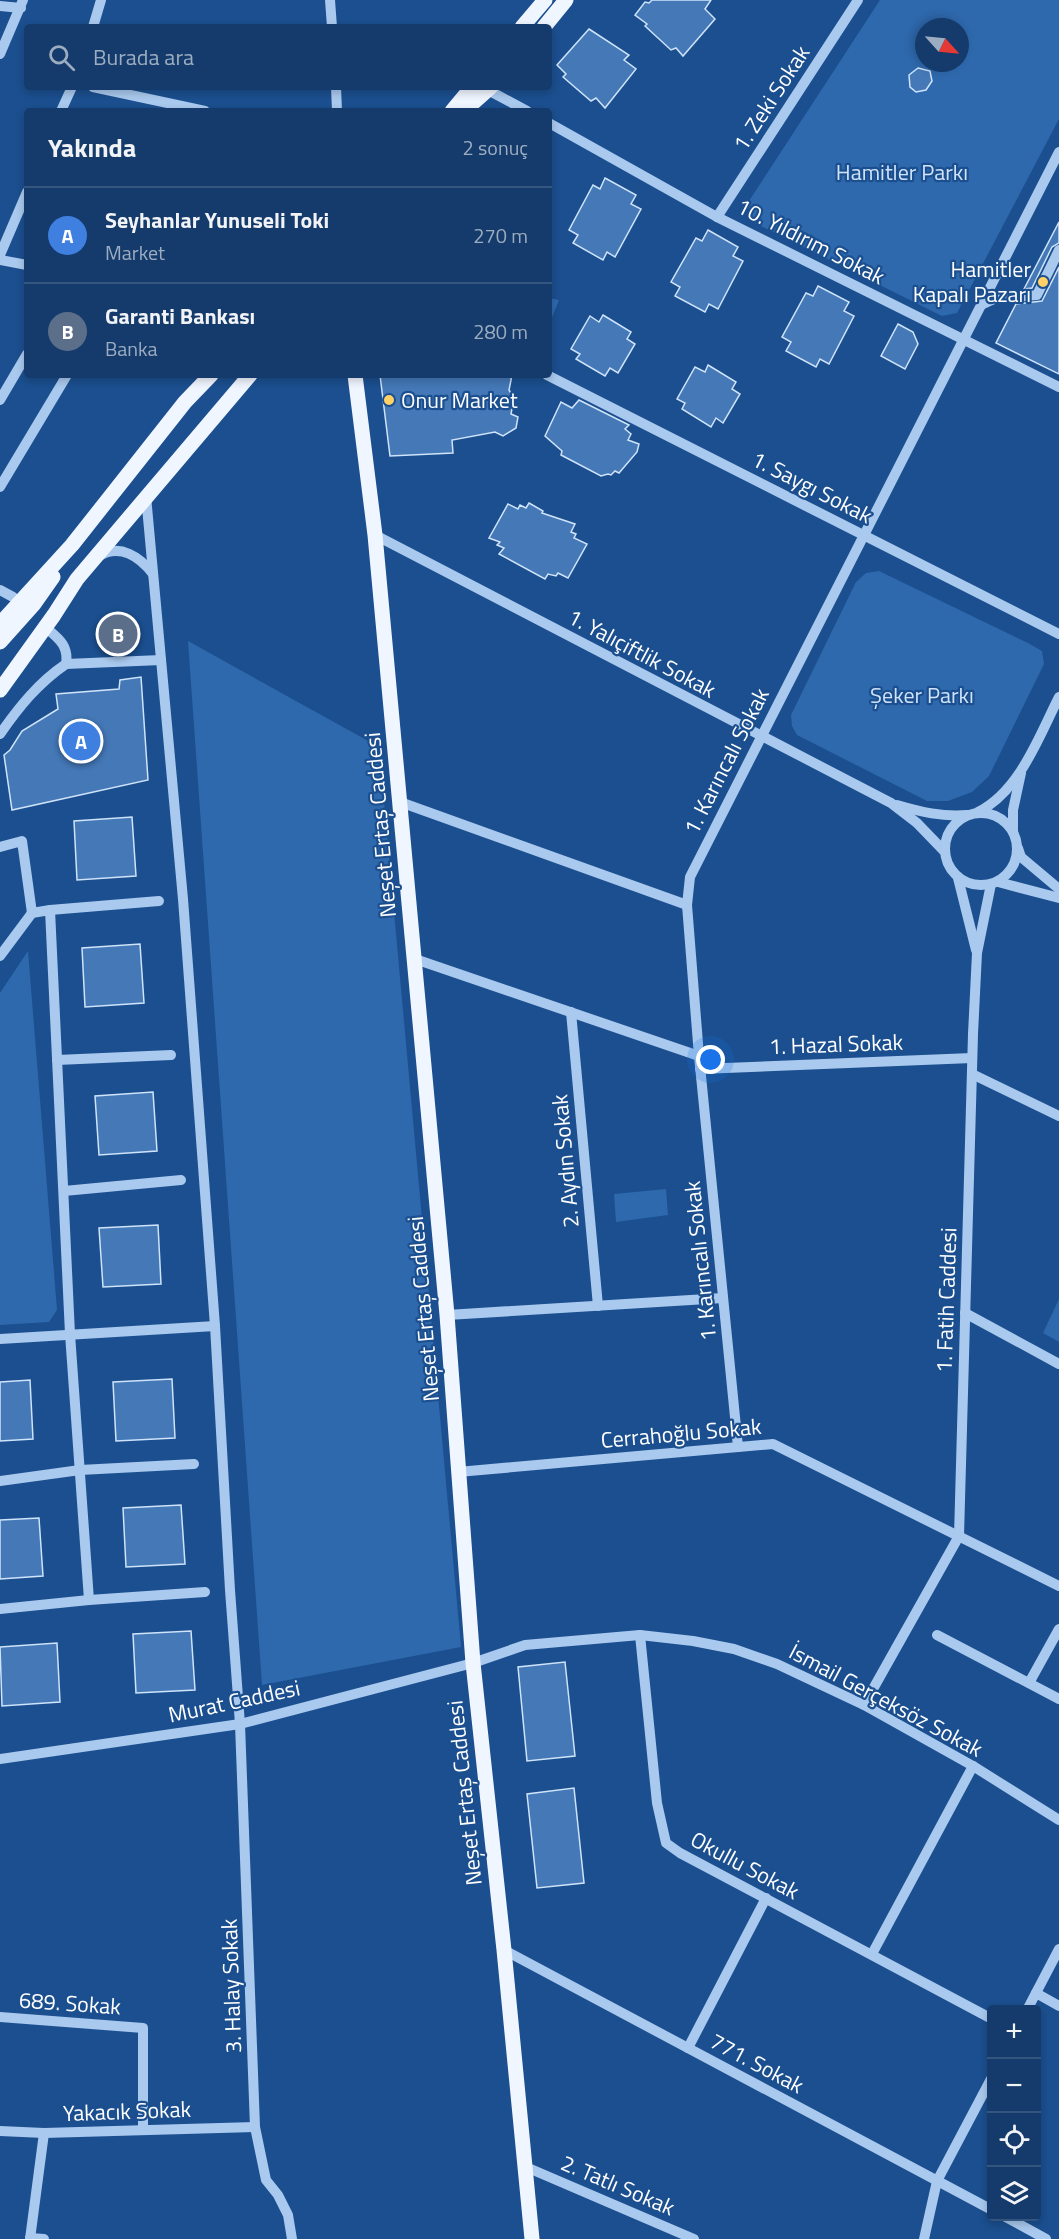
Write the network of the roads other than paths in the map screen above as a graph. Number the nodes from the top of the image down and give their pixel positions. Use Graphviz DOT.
graph roads {
  1 [pos="101,0"];
  2 [pos="330,0"];
  3 [pos="544,0"];
  4 [pos="566,0"];
  5 [pos="858,0"];
  6 [pos="22,4"];
  7 [pos="0,6"];
  8 [pos="94,24"];
  9 [pos="332,24"];
  10 [pos="524,24"];
  11 [pos="546,24"];
  12 [pos="0,54"];
  13 [pos="71,90"];
  14 [pos="107,90"];
  15 [pos="336,90"];
  16 [pos="470,90"];
  17 [pos="488,90"];
  18 [pos="493,90"];
  19 [pos="62,108"];
  20 [pos="191,108"];
  21 [pos="337,108"];
  22 [pos="454,108"];
  23 [pos="467,108"];
  24 [pos="522,108"];
  25 [pos="552,125"];
  26 [pos="1059,153"];
  27 [pos="24,199"];
  28 [pos="717,217"];
  29 [pos="1059,250"];
  30 [pos="0,255"];
  31 [pos="0,260"];
  32 [pos="24,265"];
  33 [pos="981,305"];
  34 [pos="963,339"];
  35 [pos="24,359"];
  36 [pos="65,378"];
  37 [pos="208,378"];
  38 [pos="247,378"];
  39 [pos="355,378"];
  40 [pos="552,378"];
  41 [pos="1059,387"];
  42 [pos="0,400"];
  43 [pos="0,487"];
  44 [pos="146,496"];
  45 [pos="375,535"];
  46 [pos="863,535"];
  47 [pos="66,551"];
  48 [pos="93,559"];
  49 [pos="153,574"];
  50 [pos="0,590"];
  51 [pos="13,597"];
  52 [pos="0,624"];
  53 [pos="45,627"];
  54 [pos="1059,634"];
  55 [pos="0,642"];
  56 [pos="25,654"];
  57 [pos="161,660"];
  58 [pos="66,664"];
  59 [pos="0,669"];
  60 [pos="0,690"];
  61 [pos="1059,697"];
  62 [pos="0,734"];
  63 [pos="760,737"];
  64 [pos="1023,766"];
  65 [pos="400,802"];
  66 [pos="891,803"];
  67 [pos="973,814"];
  68 [pos="1015,838"];
  69 [pos="0,847"];
  70 [pos="944,850"];
  71 [pos="958,878"];
  72 [pos="994,883"];
  73 [pos="1059,889"];
  74 [pos="1059,898"];
  75 [pos="159,902"];
  76 [pos="687,905"];
  77 [pos="50,910"];
  78 [pos="32,914"];
  79 [pos="977,953"];
  80 [pos="0,956"];
  81 [pos="416,959"];
  82 [pos="571,1012"];
  83 [pos="171,1055"];
  84 [pos="699,1056"];
  85 [pos="972,1058"];
  86 [pos="57,1060"];
  87 [pos="700,1069"];
  88 [pos="972,1074"];
  89 [pos="1059,1116"];
  90 [pos="180,1180"];
  91 [pos="64,1191"];
  92 [pos="723,1298"];
  93 [pos="598,1306"];
  94 [pos="965,1313"];
  95 [pos="447,1315"];
  96 [pos="215,1326"];
  97 [pos="70,1334"];
  98 [pos="0,1339"];
  99 [pos="1059,1364"];
  100 [pos="738,1447"];
  101 [pos="194,1464"];
  102 [pos="80,1470"];
  103 [pos="458,1472"];
  104 [pos="0,1481"];
  105 [pos="959,1536"];
  106 [pos="1059,1586"];
  107 [pos="204,1592"];
  108 [pos="89,1600"];
  109 [pos="0,1609"];
  110 [pos="1059,1629"];
  111 [pos="640,1635"];
  112 [pos="937,1635"];
  113 [pos="472,1663"];
  114 [pos="1029,1683"];
  115 [pos="1059,1699"];
  116 [pos="864,1705"];
  117 [pos="240,1724"];
  118 [pos="0,1759"];
  119 [pos="972,1766"];
  120 [pos="1059,1820"];
  121 [pos="766,1898"];
  122 [pos="1059,1949"];
  123 [pos="504,1950"];
  124 [pos="872,1954"];
  125 [pos="1036,1993"];
  126 [pos="1030,2005"];
  127 [pos="1059,2006"];
  128 [pos="987,2016"];
  129 [pos="0,2017"];
  130 [pos="688,2048"];
  131 [pos="987,2086"];
  132 [pos="255,2127"];
  133 [pos="143,2130"];
  134 [pos="0,2132"];
  135 [pos="44,2133"];
  136 [pos="526,2167"];
  137 [pos="937,2181"];
  138 [pos="987,2207"];
  139 [pos="1012,2221"];
  140 [pos="30,2238"];
  141 [pos="44,2239"];
  142 [pos="292,2239"];
  143 [pos="532,2239"];
  144 [pos="694,2239"];
  145 [pos="924,2239"];
  146 [pos="1046,2239"];
  1 -- 8 [label="street"];
  2 -- 9 [label="street"];
  3 -- 10 [label="main road"];
  4 -- 11 [label="main road"];
  5 -- 28 [label="street, 1. Zeki Sokak"];
  6 -- 7 [label="street"];
  6 -- 12 [label="street"];
  13 -- 19 [label="street"];
  14 -- 20 [label="street"];
  15 -- 21 [label="street"];
  16 -- 22 [label="main road"];
  17 -- 23 [label="main road"];
  18 -- 24 [label="street"];
  25 -- 28 [label="street, 10. Yıldırım Sokak"];
  26 -- 33 [label="street, 1. Karıncalı Sokak"];
  27 -- 30 [label="street"];
  28 -- 34 [label="street, 10. Yıldırım Sokak"];
  29 -- 33 [label="street"];
  31 -- 32 [label="street"];
  33 -- 34 [label="street, 1. Karıncalı Sokak"];
  34 -- 41 [label="street, 10. Yıldırım Sokak"];
  34 -- 46 [label="street, 1. Karıncalı Sokak"];
  35 -- 42 [label="street"];
  36 -- 43 [label="street"];
  37 -- 47 [label="main road"];
  38 -- 44 [label="main road"];
  39 -- 45 [label="main road, Neşet Ertaş Caddesi"];
  40 -- 46 [label="street, 1. Saygı Sokak"];
  44 -- 48 [label="main road"];
  44 -- 49 [label="street, 3. Halay Sokak"];
  45 -- 63 [label="street, 1. Yalıçiftlik Sokak"];
  45 -- 65 [label="main road, Neşet Ertaş Caddesi"];
  46 -- 54 [label="street, 1. Saygı Sokak"];
  46 -- 63 [label="street, 1. Karıncalı Sokak"];
  47 -- 52 [label="main road"];
  47 -- 55 [label="main road"];
  48 -- 49 [label="street"];
  48 -- 53 [label="main road"];
  49 -- 57 [label="street, 3. Halay Sokak"];
  50 -- 51 [label="street"];
  53 -- 56 [label="main road"];
  53 -- 58 [label="street"];
  56 -- 59 [label="main road"];
  56 -- 60 [label="main road"];
  57 -- 58 [label="street"];
  57 -- 96 [label="street, 3. Halay Sokak"];
  58 -- 62 [label="street"];
  61 -- 64 [label="street"];
  63 -- 66 [label="street, 1. Yalıçiftlik Sokak"];
  63 -- 76 [label="street, 1. Karıncalı Sokak"];
  64 -- 67 [label="street"];
  64 -- 68 [label="street"];
  65 -- 76 [label="street"];
  65 -- 81 [label="main road, Neşet Ertaş Caddesi"];
  66 -- 67 [label="street"];
  66 -- 70 [label="street"];
  67 -- 68 [label="street"];
  67 -- 70 [label="street"];
  68 -- 72 [label="street"];
  68 -- 73 [label="street"];
  69 -- 78 [label="street"];
  70 -- 71 [label="street"];
  71 -- 72 [label="street"];
  71 -- 79 [label="street"];
  72 -- 74 [label="street"];
  72 -- 79 [label="street"];
  75 -- 77 [label="street"];
  76 -- 84 [label="street, 1. Karıncalı Sokak"];
  77 -- 78 [label="street"];
  77 -- 86 [label="street"];
  78 -- 80 [label="street"];
  79 -- 85 [label="street, 1. Fatih Caddesi"];
  81 -- 82 [label="street"];
  81 -- 95 [label="main road, Neşet Ertaş Caddesi"];
  82 -- 84 [label="street"];
  82 -- 93 [label="street, 2. Aydın Sokak"];
  83 -- 86 [label="street"];
  84 -- 87 [label="street, 1. Karıncalı Sokak"];
  85 -- 87 [label="street, 1. Hazal Sokak"];
  85 -- 88 [label="street, 1. Fatih Caddesi"];
  86 -- 91 [label="street"];
  87 -- 92 [label="street, 1. Karıncalı Sokak"];
  88 -- 89 [label="street"];
  88 -- 94 [label="street, 1. Fatih Caddesi"];
  90 -- 91 [label="street"];
  91 -- 97 [label="street"];
  92 -- 93 [label="street"];
  92 -- 100 [label="street, 1. Karıncalı Sokak"];
  93 -- 95 [label="street"];
  94 -- 99 [label="street"];
  94 -- 105 [label="street, 1. Fatih Caddesi"];
  95 -- 103 [label="main road, Neşet Ertaş Caddesi"];
  96 -- 97 [label="street"];
  96 -- 117 [label="street, 3. Halay Sokak"];
  97 -- 98 [label="street"];
  97 -- 102 [label="street"];
  100 -- 103 [label="street, Cerrahoğlu Sokak"];
  100 -- 105 [label="street, Cerrahoğlu Sokak"];
  101 -- 102 [label="street"];
  102 -- 104 [label="street"];
  102 -- 108 [label="street"];
  103 -- 113 [label="main road, Neşet Ertaş Caddesi"];
  105 -- 106 [label="street"];
  105 -- 116 [label="street"];
  107 -- 108 [label="street"];
  108 -- 109 [label="street"];
  110 -- 114 [label="street"];
  111 -- 113 [label="street, İsmail Gerçeksöz Sokak"];
  111 -- 116 [label="street, İsmail Gerçeksöz Sokak"];
  111 -- 121 [label="street, Okullu Sokak"];
  112 -- 114 [label="street"];
  113 -- 117 [label="street, Murat Caddesi"];
  113 -- 123 [label="main road, Neşet Ertaş Caddesi"];
  114 -- 115 [label="street"];
  116 -- 119 [label="street, İsmail Gerçeksöz Sokak"];
  117 -- 118 [label="street, Murat Caddesi"];
  117 -- 132 [label="street, 3. Halay Sokak"];
  119 -- 120 [label="street, İsmail Gerçeksöz Sokak"];
  119 -- 124 [label="street"];
  121 -- 124 [label="street, Okullu Sokak"];
  121 -- 130 [label="street"];
  122 -- 125 [label="street"];
  123 -- 130 [label="street, 771. Sokak"];
  123 -- 136 [label="main road, Neşet Ertaş Caddesi"];
  124 -- 128 [label="street, Okullu Sokak"];
  125 -- 126 [label="street"];
  125 -- 127 [label="street"];
  129 -- 133 [label="street, 689. Sokak"];
  130 -- 137 [label="street, 771. Sokak"];
  131 -- 137 [label="street"];
  132 -- 133 [label="street, Yakacık Sokak"];
  132 -- 142 [label="street, 3. Halay Sokak"];
  133 -- 135 [label="street, Yakacık Sokak"];
  134 -- 135 [label="street, Yakacık Sokak"];
  135 -- 140 [label="street"];
  136 -- 143 [label="main road, Neşet Ertaş Caddesi"];
  136 -- 144 [label="street, 2. Tatlı Sokak"];
  137 -- 138 [label="street, 771. Sokak"];
  137 -- 145 [label="street"];
  139 -- 146 [label="street"];
  140 -- 141 [label="street"];
}
